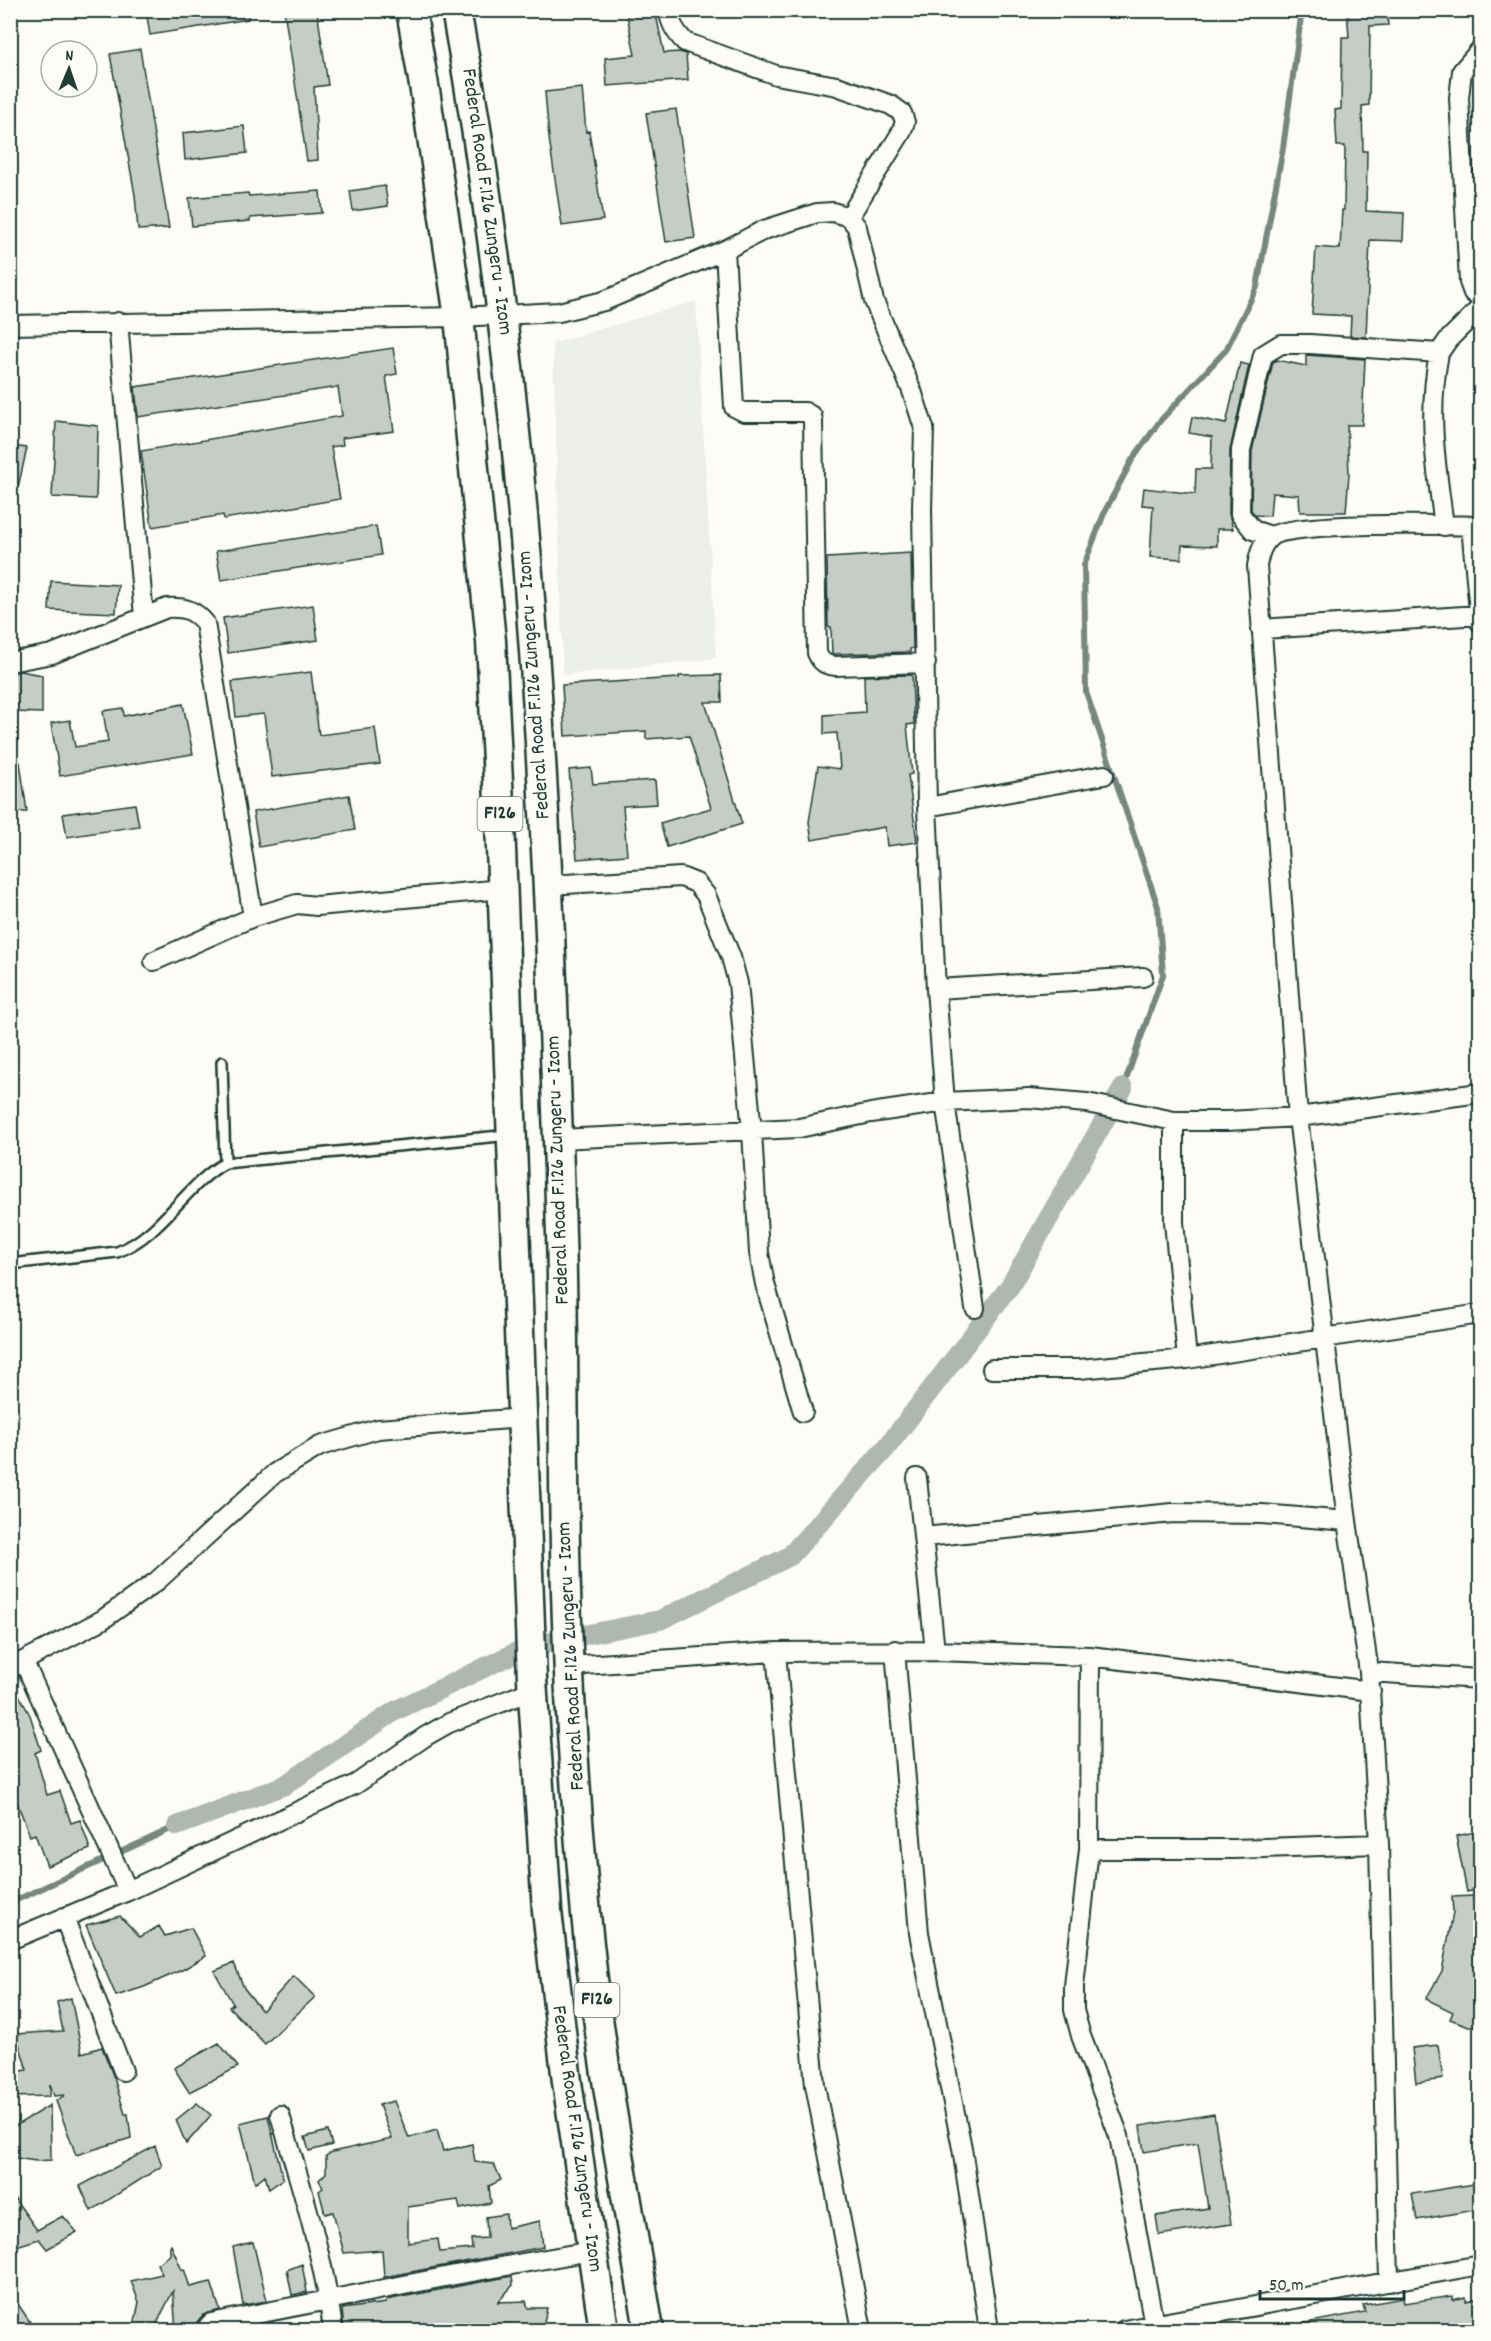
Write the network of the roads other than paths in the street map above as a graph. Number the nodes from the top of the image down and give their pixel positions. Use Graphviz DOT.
graph roads {
  1 [pos="411,10"];
  2 [pos="456,10"];
  3 [pos="668,10"];
  4 [pos="1480,50"];
  5 [pos="849,217"];
  6 [pos="725,250"];
  7 [pos="1480,298"];
  8 [pos="1480,308"];
  9 [pos="504,315"];
  10 [pos="459,317"];
  11 [pos="118,322"];
  12 [pos="10,325"];
  13 [pos="1439,353"];
  14 [pos="1444,526"];
  15 [pos="1475,526"];
  16 [pos="1271,536"];
  17 [pos="1480,615"];
  18 [pos="144,617"];
  19 [pos="1480,622"];
  20 [pos="1261,629"];
  21 [pos="10,662"];
  22 [pos="926,663"];
  23 [pos="1104,775"];
  24 [pos="927,807"];
  25 [pos="549,885"];
  26 [pos="503,889"];
  27 [pos="253,917"];
  28 [pos="154,961"];
  29 [pos="1143,977"];
  30 [pos="936,989"];
  31 [pos="222,1062"];
  32 [pos="1480,1093"];
  33 [pos="945,1102"];
  34 [pos="1298,1117"];
  35 [pos="1174,1121"];
  36 [pos="752,1131"];
  37 [pos="512,1135"];
  38 [pos="558,1139"];
  39 [pos="225,1163"];
  40 [pos="10,1264"];
  41 [pos="975,1308"];
  42 [pos="1480,1314"];
  43 [pos="1325,1336"];
  44 [pos="564,1338"];
  45 [pos="520,1340"];
  46 [pos="1187,1359"];
  47 [pos="992,1369"];
  48 [pos="803,1412"];
  49 [pos="523,1418"];
  50 [pos="917,1478"];
  51 [pos="1347,1521"];
  52 [pos="923,1537"];
  53 [pos="895,1650"];
  54 [pos="935,1651"];
  55 [pos="776,1652"];
  56 [pos="1090,1656"];
  57 [pos="569,1662"];
  58 [pos="17,1665"];
  59 [pos="1369,1672"];
  60 [pos="1480,1679"];
  61 [pos="532,1684"];
  62 [pos="1371,1691"];
  63 [pos="1379,1844"];
  64 [pos="1089,1849"];
  65 [pos="128,1892"];
  66 [pos="64,1917"];
  67 [pos="10,1940"];
  68 [pos="123,2071"];
  69 [pos="280,2115"];
  70 [pos="591,2251"];
  71 [pos="1480,2265"];
  72 [pos="1389,2282"];
  73 [pos="329,2300"];
  74 [pos="1155,2328"];
  75 [pos="205,2331"];
  76 [pos="333,2331"];
  77 [pos="604,2331"];
  78 [pos="649,2331"];
  79 [pos="862,2331"];
  80 [pos="989,2331"];
  81 [pos="1124,2331"];
  1 -- 10 [label="main road, Federal Road F.126 Zungeru - Izom / F126"];
  2 -- 9 [label="main road, Federal Road F.126 Zungeru - Izom / F126"];
  3 -- 5 [label="street"];
  4 -- 7 [label="street"];
  5 -- 6 [label="street"];
  5 -- 22 [label="street"];
  6 -- 9 [label="street"];
  6 -- 22 [label="street"];
  8 -- 13 [label="street"];
  9 -- 10 [label="street"];
  9 -- 25 [label="main road, Federal Road F.126 Zungeru - Izom / F126"];
  10 -- 11 [label="street"];
  10 -- 26 [label="main road, Federal Road F.126 Zungeru - Izom / F126"];
  11 -- 12 [label="street"];
  11 -- 18 [label="street"];
  13 -- 14 [label="street"];
  13 -- 16 [label="street"];
  14 -- 15 [label="street"];
  14 -- 16 [label="street"];
  15 -- 17 [label="street"];
  16 -- 20 [label="street"];
  17 -- 19 [label="street"];
  17 -- 20 [label="street"];
  18 -- 21 [label="street"];
  18 -- 27 [label="street"];
  20 -- 34 [label="street"];
  22 -- 24 [label="street"];
  23 -- 24 [label="street"];
  24 -- 30 [label="street"];
  25 -- 36 [label="street"];
  25 -- 38 [label="main road, Federal Road F.126 Zungeru - Izom / F126"];
  26 -- 27 [label="street"];
  26 -- 37 [label="main road, Federal Road F.126 Zungeru - Izom / F126"];
  27 -- 28 [label="street"];
  29 -- 30 [label="street"];
  30 -- 33 [label="street"];
  31 -- 39 [label="lane"];
  32 -- 34 [label="street"];
  33 -- 35 [label="street"];
  33 -- 36 [label="street"];
  33 -- 41 [label="street"];
  34 -- 35 [label="street"];
  34 -- 43 [label="street"];
  35 -- 46 [label="street"];
  36 -- 38 [label="street"];
  36 -- 48 [label="street"];
  37 -- 39 [label="lane"];
  37 -- 45 [label="main road, Federal Road F.126 Zungeru - Izom / F126"];
  38 -- 44 [label="main road, Federal Road F.126 Zungeru - Izom / F126"];
  39 -- 40 [label="lane"];
  42 -- 43 [label="street"];
  43 -- 46 [label="street"];
  43 -- 51 [label="street"];
  44 -- 45 [label="main road"];
  44 -- 57 [label="main road, Federal Road F.126 Zungeru - Izom / F126"];
  45 -- 49 [label="main road, Federal Road F.126 Zungeru - Izom / F126"];
  46 -- 47 [label="street"];
  49 -- 58 [label="street"];
  49 -- 61 [label="main road, Federal Road F.126 Zungeru - Izom / F126"];
  50 -- 52 [label="street"];
  51 -- 52 [label="street"];
  51 -- 59 [label="street"];
  52 -- 54 [label="street"];
  53 -- 54 [label="street"];
  53 -- 55 [label="street"];
  53 -- 80 [label="street"];
  54 -- 56 [label="street"];
  55 -- 57 [label="street"];
  55 -- 79 [label="street"];
  56 -- 62 [label="street"];
  56 -- 64 [label="street"];
  57 -- 78 [label="main road, Federal Road F.126 Zungeru - Izom / F126"];
  58 -- 65 [label="street"];
  59 -- 60 [label="street"];
  59 -- 62 [label="street"];
  61 -- 65 [label="street"];
  61 -- 70 [label="main road, Federal Road F.126 Zungeru - Izom / F126"];
  62 -- 63 [label="street"];
  63 -- 64 [label="street"];
  63 -- 72 [label="street"];
  64 -- 74 [label="street"];
  65 -- 66 [label="street"];
  66 -- 67 [label="street"];
  66 -- 68 [label="street"];
  69 -- 73 [label="street"];
  70 -- 73 [label="street"];
  70 -- 77 [label="main road, Federal Road F.126 Zungeru - Izom / F126"];
  71 -- 72 [label="street"];
  72 -- 74 [label="street"];
  73 -- 75 [label="street"];
  73 -- 76 [label="street"];
  74 -- 81 [label="street"];
}
